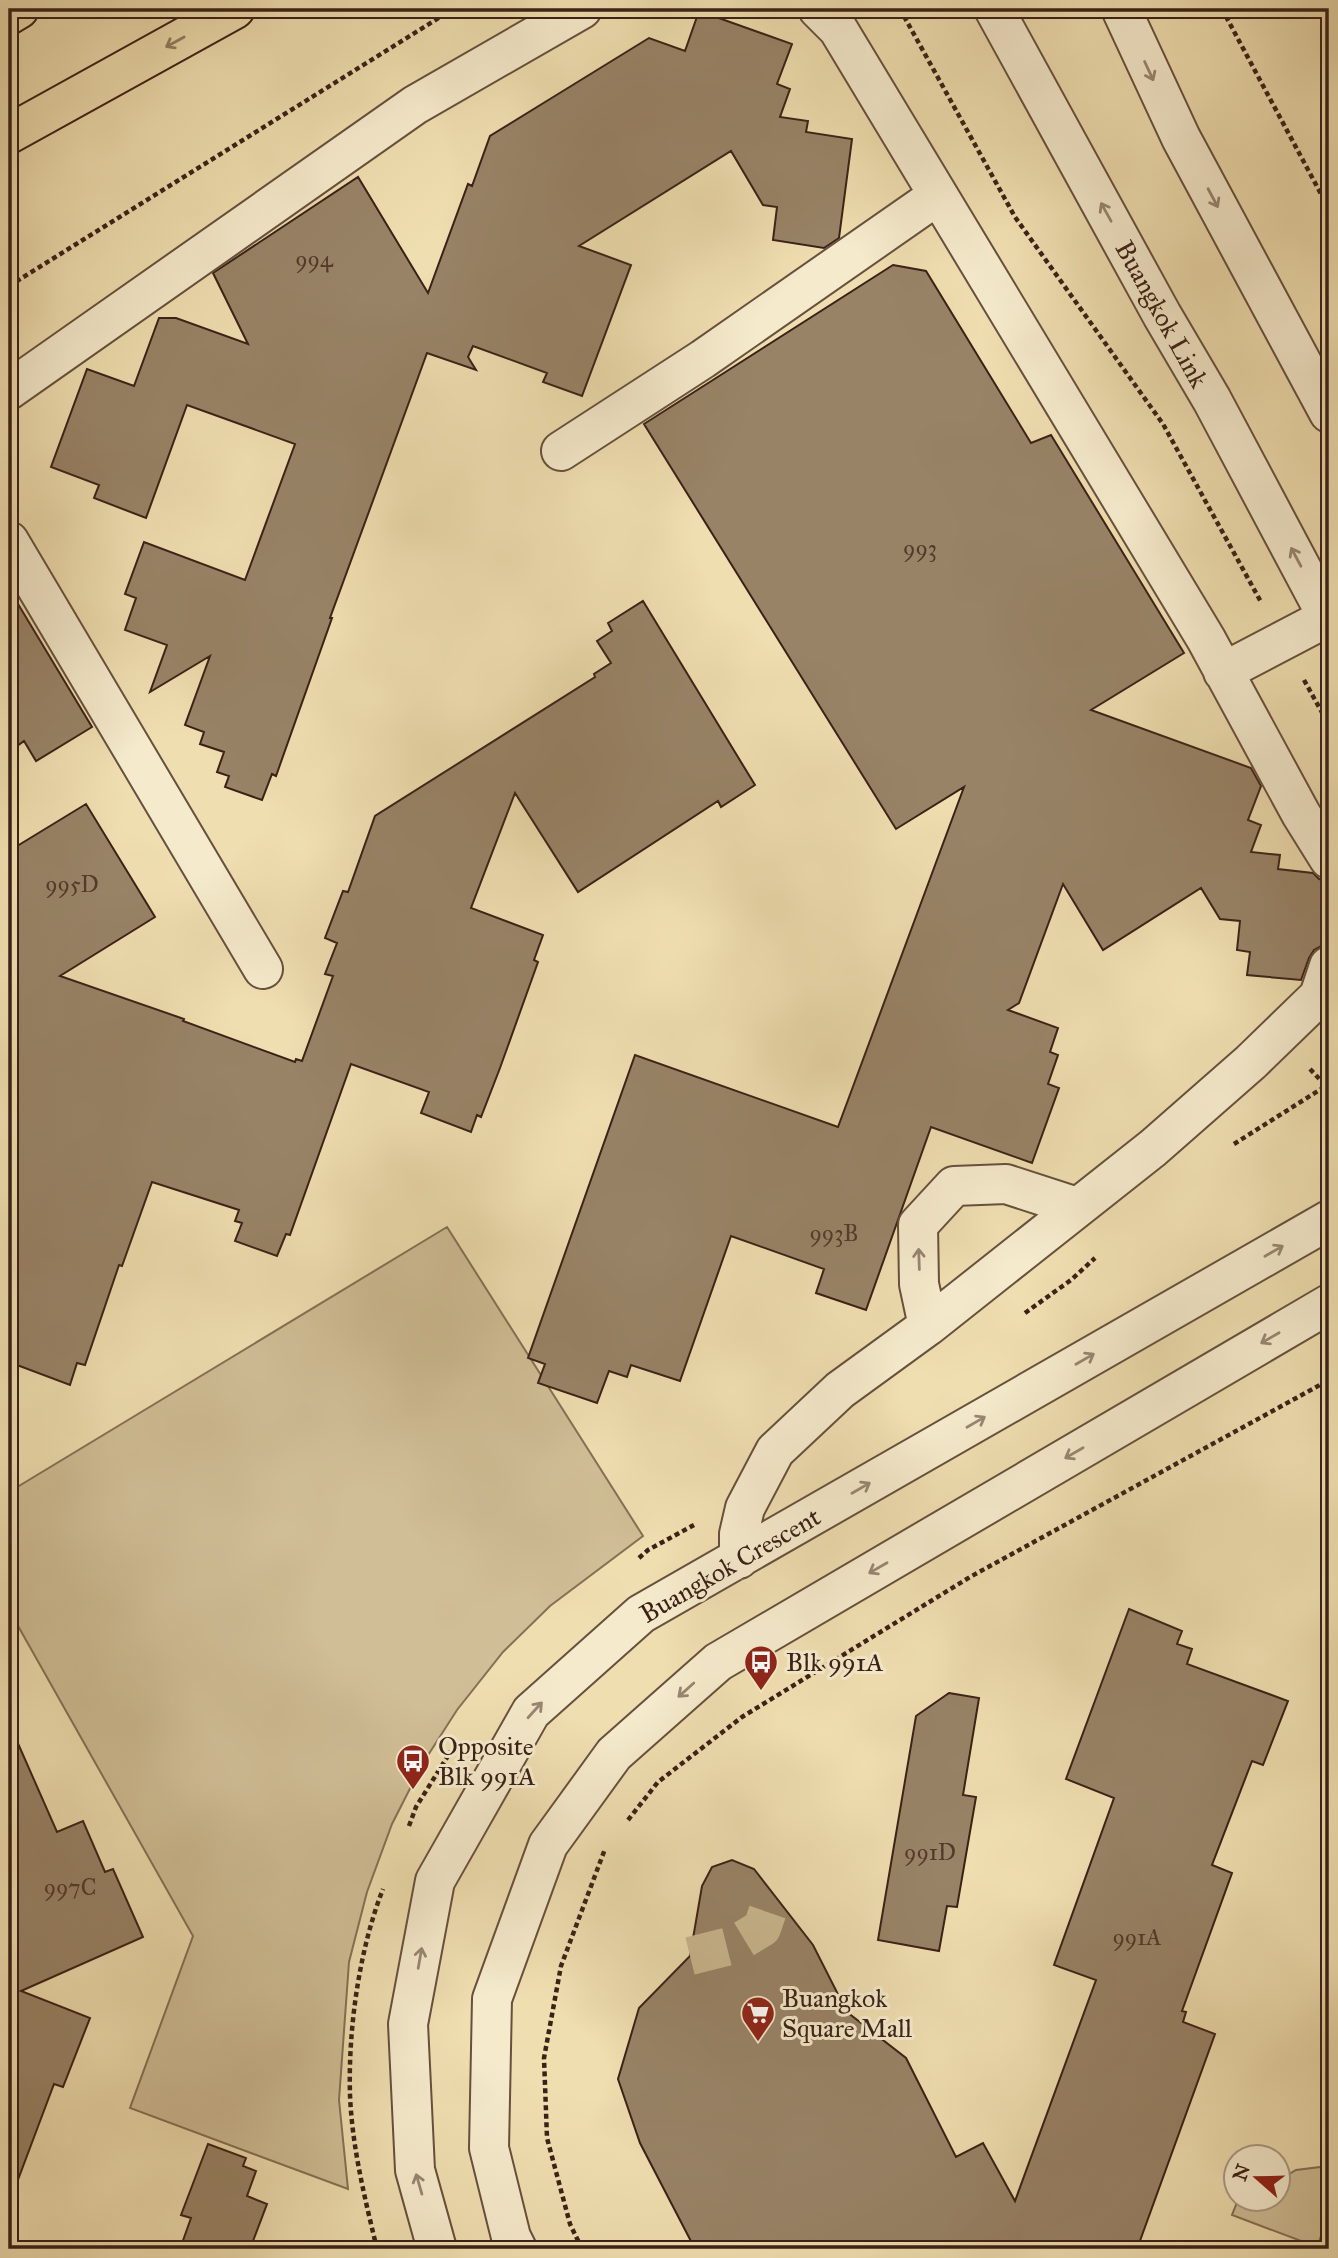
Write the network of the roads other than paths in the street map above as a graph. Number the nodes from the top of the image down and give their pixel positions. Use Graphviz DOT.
graph roads {
  1 [pos="19,9"];
  2 [pos="234,9"];
  3 [pos="582,9"];
  4 [pos="818,9"];
  5 [pos="994,9"];
  6 [pos="1121,9"];
  7 [pos="9,15"];
  8 [pos="9,134"];
  9 [pos="937,196"];
  10 [pos="9,390"];
  11 [pos="1329,413"];
  12 [pos="561,451"];
  13 [pos="9,541"];
  14 [pos="1329,618"];
  15 [pos="1223,672"];
  16 [pos="1329,859"];
  17 [pos="1329,967"];
  18 [pos="263,969"];
  19 [pos="1077,1207"];
  20 [pos="1329,1220"];
  21 [pos="1329,1304"];
  22 [pos="928,1326"];
  23 [pos="739,1559"];
  24 [pos="437,2249"];
  25 [pos="517,2249"];
  1 -- 7 [label="main road"];
  2 -- 8 [label="main road, one-way"];
  3 -- 10 [label="street"];
  4 -- 9 [label="street"];
  14 -- 5 [label="street, Buangkok Link, one-way"];
  6 -- 11 [label="street, one-way"];
  9 -- 12 [label="street"];
  9 -- 15 [label="street"];
  13 -- 18 [label="street"];
  14 -- 15 [label="street"];
  15 -- 16 [label="street"];
  17 -- 19 [label="street"];
  19 -- 22 [label="street"];
  22 -- 19 [label="street, one-way"];
  23 -- 20 [label="street, Buangkok Crescent, one-way"];
  21 -- 25 [label="street, one-way"];
  22 -- 23 [label="street"];
  24 -- 23 [label="street, Buangkok Crescent, one-way"];
}
